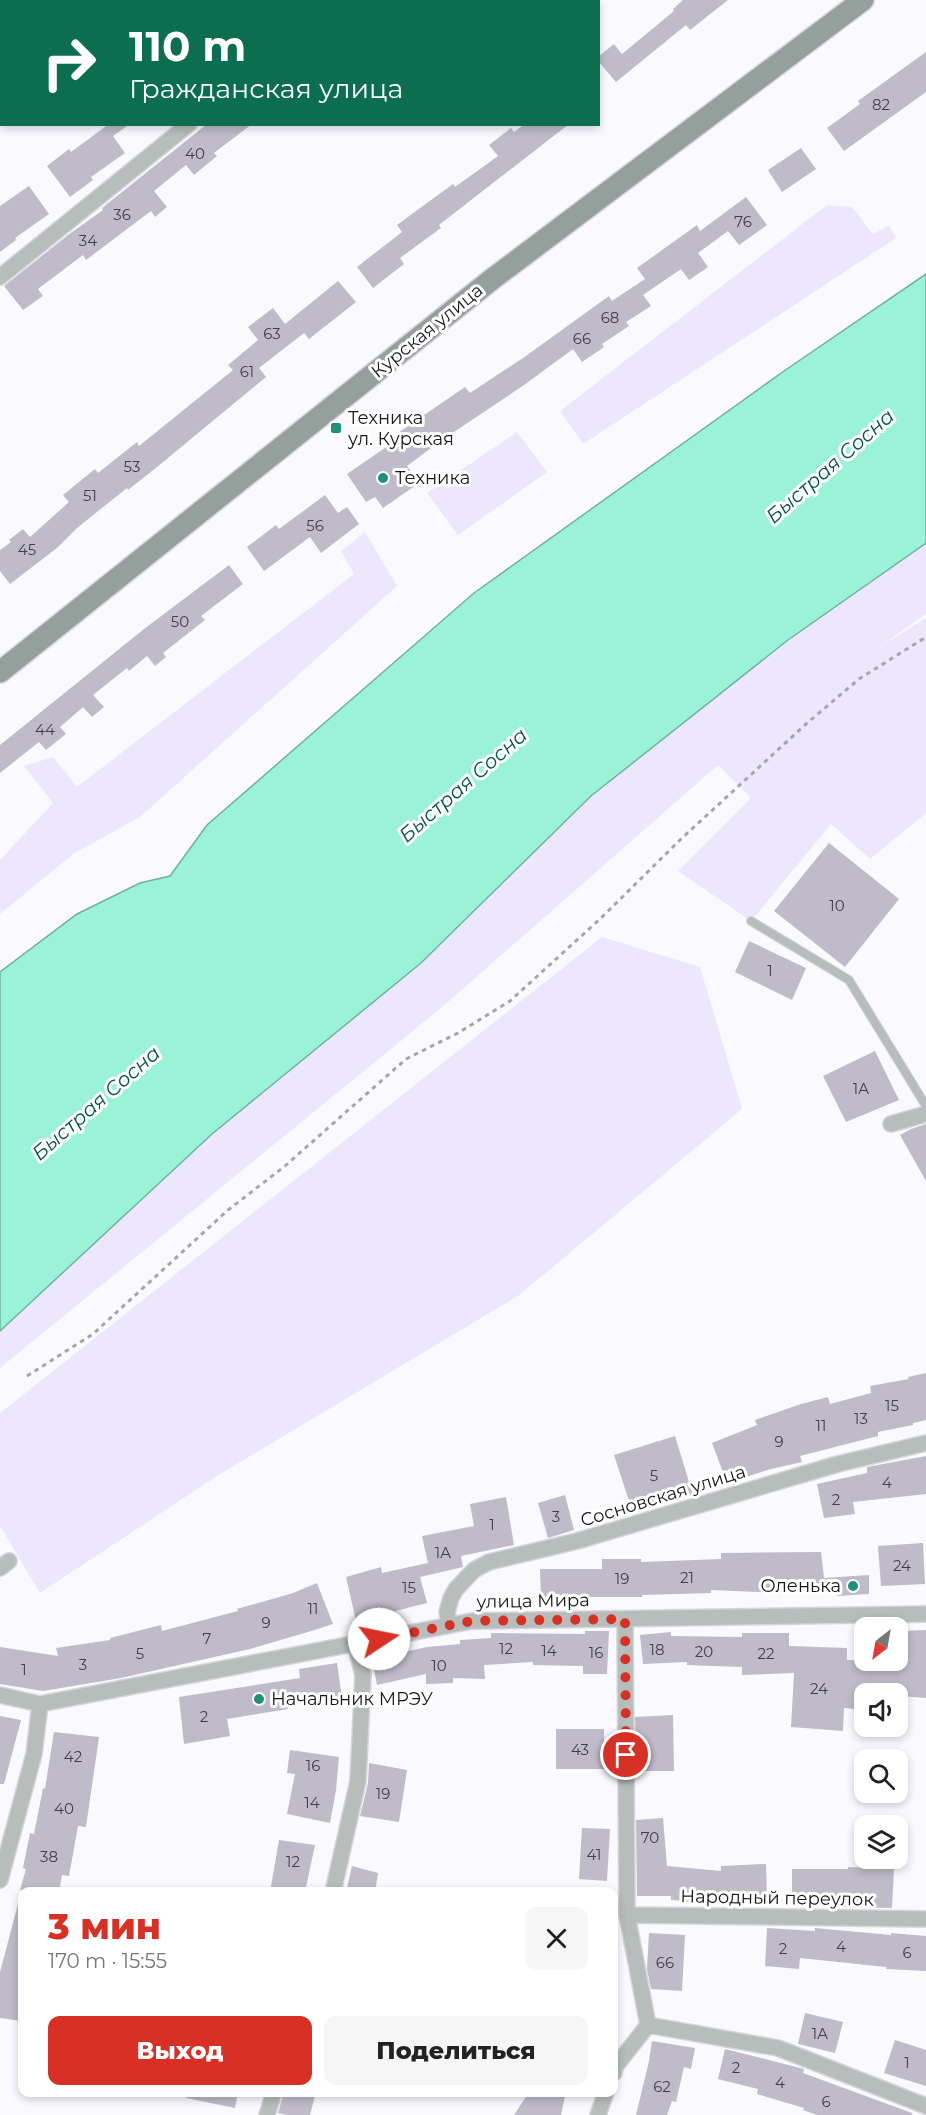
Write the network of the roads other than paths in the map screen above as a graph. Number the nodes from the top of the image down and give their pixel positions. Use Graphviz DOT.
graph roads {
  1 [pos="863,0"];
  2 [pos="187,126"];
  3 [pos="0,277"];
  4 [pos="0,672"];
  5 [pos="751,921"];
  6 [pos="926,1107"];
  7 [pos="926,1114"];
  8 [pos="891,1124"];
  9 [pos="926,1443"];
  10 [pos="926,1614"];
  11 [pos="625,1619"];
  12 [pos="449,1625"];
  13 [pos="355,1644"];
  14 [pos="0,1695"];
  15 [pos="40,1704"];
  16 [pos="0,1880"];
  17 [pos="334,1887"];
  18 [pos="627,1915"];
  19 [pos="926,1919"];
  20 [pos="648,2025"];
  21 [pos="618,2063"];
  22 [pos="272,2097"];
  23 [pos="604,2097"];
  24 [pos="926,2106"];
  25 [pos="267,2115"];
  26 [pos="598,2115"];
  1 -- 4 [label="street, Курская улица"];
  2 -- 3 [label="street"];
  5 -- 6 [label="lane"];
  7 -- 8 [label="street"];
  9 -- 12 [label="street, Сосновская улица"];
  10 -- 11 [label="street, улица Мира"];
  11 -- 12 [label="street, улица Мира"];
  11 -- 18 [label="street"];
  12 -- 13 [label="street, улица Мира"];
  13 -- 15 [label="street, улица Мира"];
  13 -- 17 [label="street"];
  14 -- 15 [label="street"];
  15 -- 16 [label="street"];
  18 -- 19 [label="street, Народный переулок"];
  18 -- 20 [label="street"];
  20 -- 21 [label="street"];
  20 -- 24 [label="street"];
  22 -- 25 [label="street"];
  23 -- 26 [label="street"];
}
